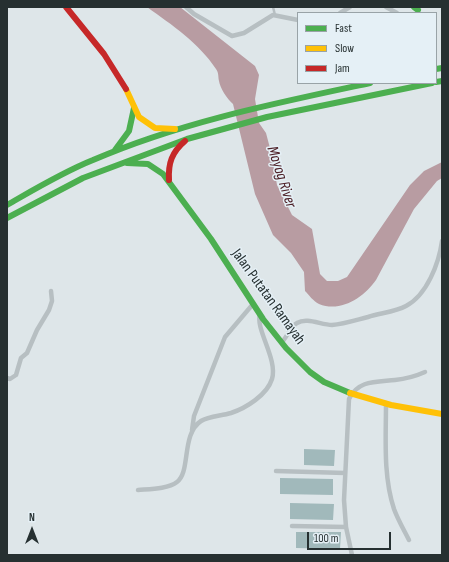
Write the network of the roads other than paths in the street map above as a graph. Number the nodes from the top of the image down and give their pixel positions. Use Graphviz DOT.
graph roads {
  1 [pos="66,7"];
  2 [pos="186,7"];
  3 [pos="273,7"];
  4 [pos="386,7"];
  5 [pos="395,12"];
  6 [pos="275,15"];
  7 [pos="297,20"];
  8 [pos="365,84"];
  9 [pos="427,84"];
  10 [pos="134,108"];
  11 [pos="176,129"];
  12 [pos="187,140"];
  13 [pos="114,151"];
  14 [pos="122,163"];
  15 [pos="169,180"];
  16 [pos="7,205"];
  17 [pos="7,218"];
  18 [pos="442,241"];
  19 [pos="51,292"];
  20 [pos="253,304"];
  21 [pos="260,314"];
  22 [pos="282,342"];
  23 [pos="425,372"];
  24 [pos="7,378"];
  25 [pos="352,393"];
  26 [pos="386,403"];
  27 [pos="442,414"];
  28 [pos="192,430"];
  29 [pos="276,471"];
  30 [pos="346,473"];
  31 [pos="138,490"];
  32 [pos="292,526"];
  33 [pos="346,527"];
  34 [pos="409,540"];
  35 [pos="352,555"];
  1 -- 10 [label="main road"];
  2 -- 6 [label="street"];
  3 -- 6 [label="lane"];
  4 -- 5 [label="street"];
  6 -- 7 [label="street"];
  8 -- 11 [label="main road"];
  9 -- 12 [label="main road"];
  10 -- 11 [label="main road"];
  10 -- 13 [label="main road"];
  11 -- 13 [label="main road"];
  12 -- 14 [label="main road"];
  12 -- 15 [label="main road"];
  13 -- 16 [label="main road"];
  14 -- 15 [label="main road, Jalan Putatan Ramayah"];
  14 -- 17 [label="main road"];
  15 -- 20 [label="main road, Jalan Putatan Ramayah"];
  18 -- 22 [label="street"];
  19 -- 24 [label="street"];
  20 -- 21 [label="main road, Jalan Putatan Ramayah"];
  20 -- 28 [label="street"];
  21 -- 22 [label="main road, Jalan Putatan Ramayah"];
  21 -- 28 [label="street"];
  22 -- 25 [label="main road, Jalan Putatan Ramayah"];
  23 -- 25 [label="street"];
  25 -- 26 [label="main road, Jalan Putatan Ramayah"];
  25 -- 30 [label="street"];
  26 -- 27 [label="main road, Jalan Putatan Ramayah"];
  26 -- 34 [label="street"];
  28 -- 31 [label="street"];
  29 -- 30 [label="street"];
  30 -- 33 [label="street"];
  32 -- 33 [label="street"];
  33 -- 35 [label="street"];
}
